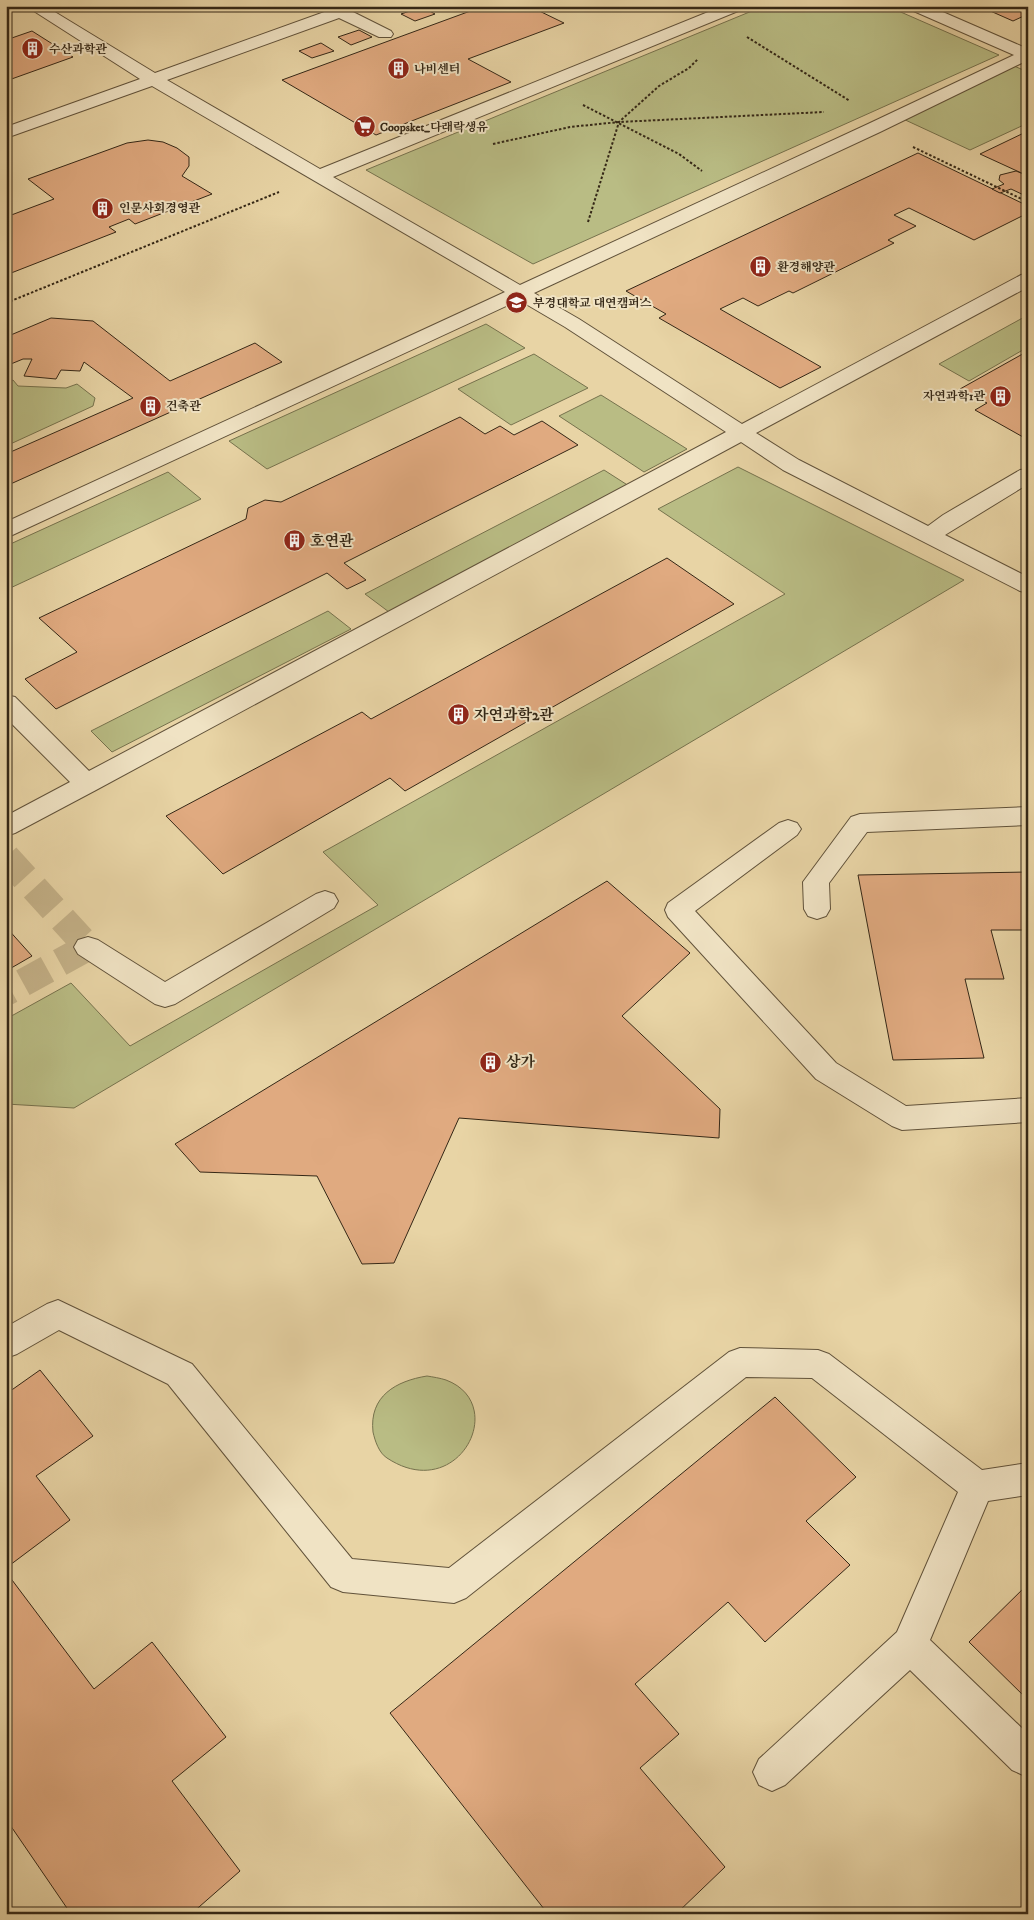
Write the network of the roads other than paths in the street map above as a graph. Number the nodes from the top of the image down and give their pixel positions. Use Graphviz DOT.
graph roads {
  1 [pos="34,6"];
  2 [pos="737,6"];
  3 [pos="915,6"];
  4 [pos="348,9"];
  5 [pos="385,34"];
  6 [pos="1027,54"];
  7 [pos="154,80"];
  8 [pos="6,133"];
  9 [pos="319,176"];
  10 [pos="1028,279"];
  11 [pos="521,293"];
  12 [pos="743,433"];
  13 [pos="1028,475"];
  14 [pos="6,531"];
  15 [pos="929,536"];
  16 [pos="1028,586"];
  17 [pos="6,703"];
  18 [pos="87,784"];
  19 [pos="1028,816"];
  20 [pos="6,827"];
  21 [pos="788,829"];
  22 [pos="324,901"];
  23 [pos="817,909"];
  24 [pos="88,947"];
  25 [pos="1028,1110"];
  26 [pos="6,1344"];
  27 [pos="1028,1478"];
  28 [pos="977,1487"];
  29 [pos="910,1645"];
  30 [pos="1025,1757"];
  31 [pos="772,1772"];
  1 -- 7 [label="street"];
  2 -- 9 [label="street"];
  3 -- 6 [label="street"];
  4 -- 5 [label="street"];
  4 -- 7 [label="street"];
  6 -- 11 [label="street"];
  7 -- 8 [label="street"];
  7 -- 9 [label="street"];
  9 -- 11 [label="street"];
  10 -- 12 [label="street"];
  11 -- 12 [label="street"];
  11 -- 14 [label="street"];
  12 -- 15 [label="street"];
  12 -- 18 [label="street"];
  13 -- 15 [label="street"];
  15 -- 16 [label="street"];
  17 -- 18 [label="street"];
  18 -- 20 [label="street"];
  19 -- 23 [label="street"];
  21 -- 25 [label="street"];
  22 -- 24 [label="street"];
  26 -- 28 [label="street"];
  27 -- 28 [label="street"];
  28 -- 29 [label="street"];
  29 -- 30 [label="street"];
  29 -- 31 [label="street"];
}
